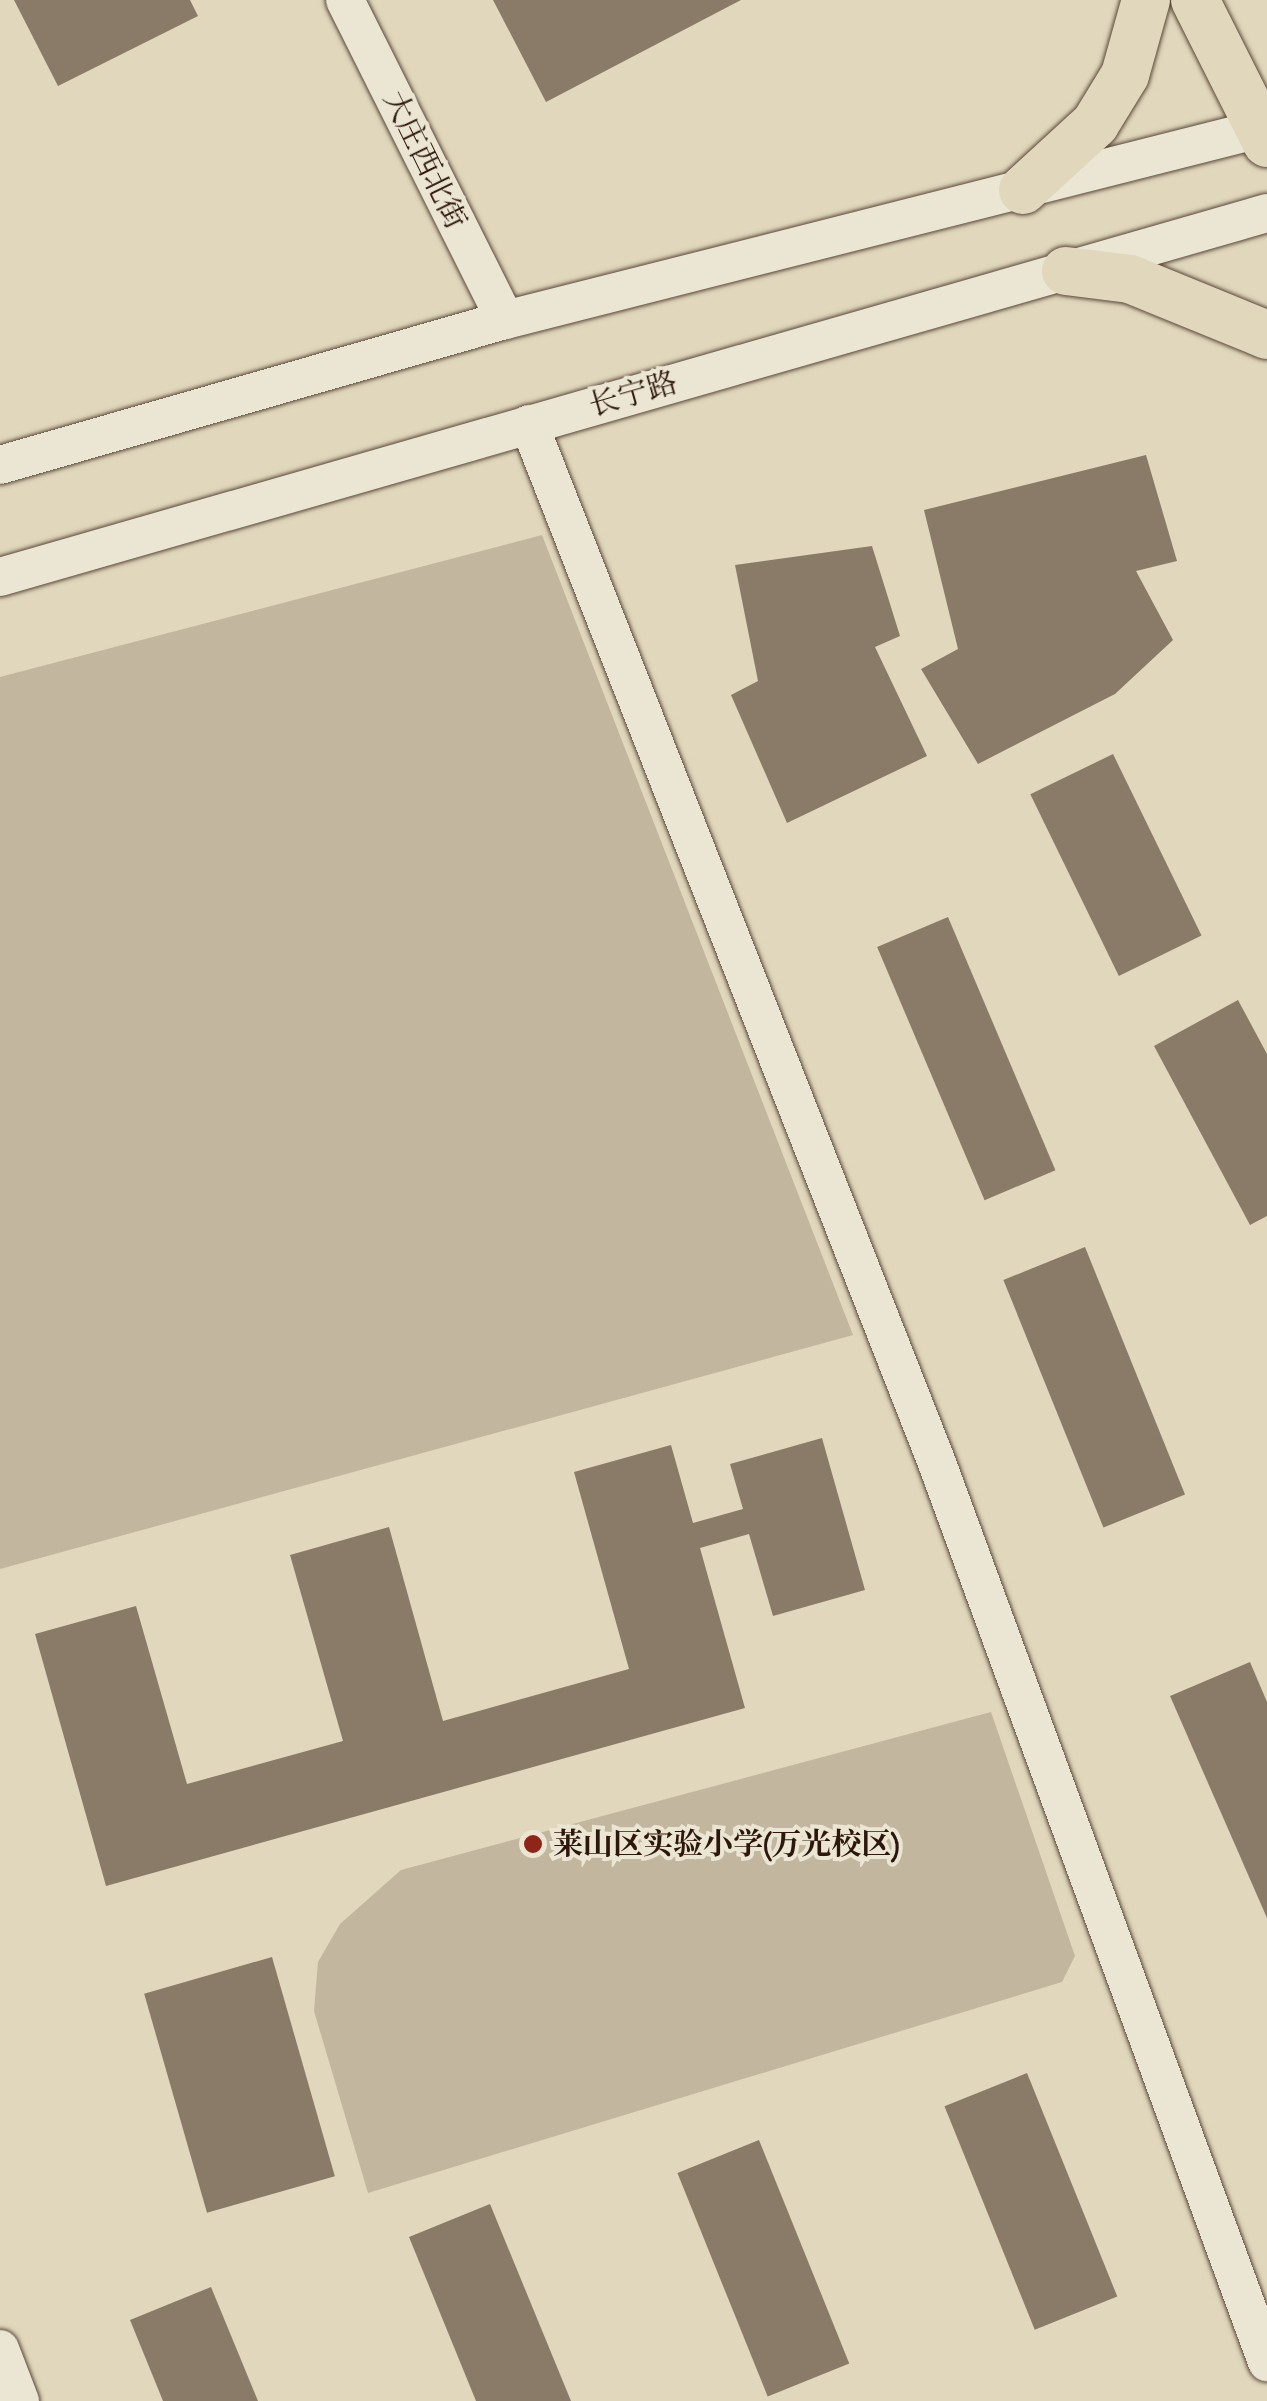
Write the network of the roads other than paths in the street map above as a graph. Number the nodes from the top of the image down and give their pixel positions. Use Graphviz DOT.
graph roads {
  1 [pos="345,0"];
  2 [pos="1146,0"];
  3 [pos="1195,0"];
  4 [pos="1265,133"];
  5 [pos="1022,190"];
  6 [pos="1267,213"];
  7 [pos="1066,271"];
  8 [pos="504,320"];
  9 [pos="1267,335"];
  10 [pos="528,424"];
  11 [pos="0,465"];
  12 [pos="0,577"];
  13 [pos="0,2349"];
  14 [pos="1267,2362"];
  15 [pos="20,2401"];
  1 -- 8 [label="street, 大庄西北街"];
  2 -- 5 [label="main road"];
  3 -- 4 [label="main road"];
  4 -- 5 [label="street"];
  5 -- 8 [label="street"];
  6 -- 7 [label="street, 长宁路"];
  7 -- 9 [label="main road"];
  7 -- 10 [label="street, 长宁路"];
  8 -- 11 [label="street"];
  10 -- 12 [label="street, 长宁路"];
  10 -- 14 [label="street"];
  13 -- 15 [label="street"];
}
